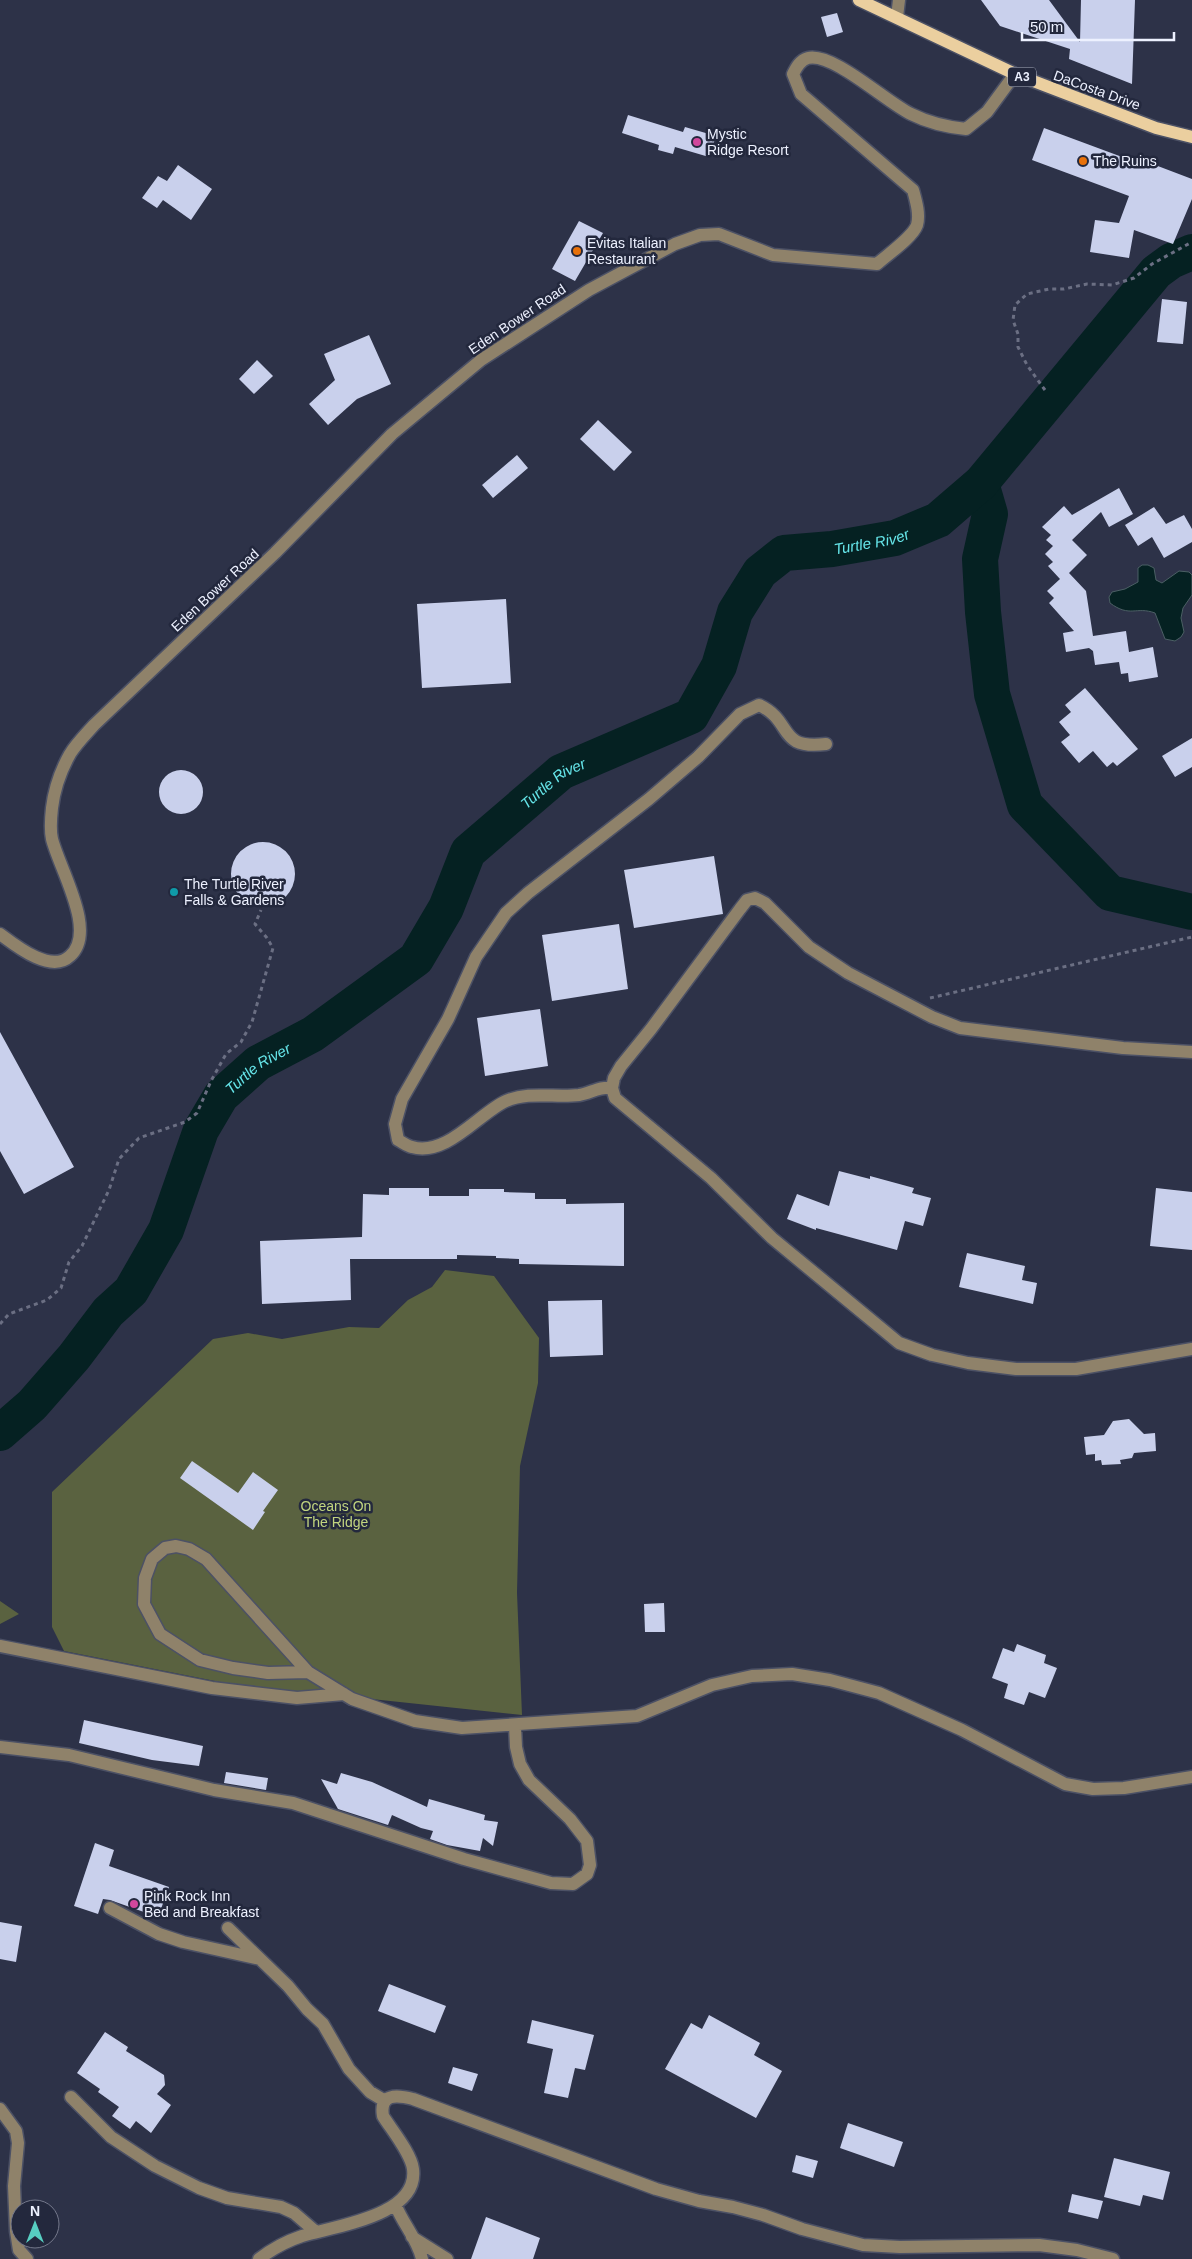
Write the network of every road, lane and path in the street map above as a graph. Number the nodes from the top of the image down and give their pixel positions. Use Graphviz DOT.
graph roads {
  1 [pos="859,0"];
  2 [pos="899,0"];
  3 [pos="897,17"];
  4 [pos="1015,74"];
  5 [pos="1192,137"];
  6 [pos="1192,242"];
  7 [pos="1044,390"];
  8 [pos="826,744"];
  9 [pos="261,910"];
  10 [pos="0,934"];
  11 [pos="1192,936"];
  12 [pos="906,1003"];
  13 [pos="1192,1052"];
  14 [pos="612,1088"];
  15 [pos="0,1324"];
  16 [pos="1192,1349"];
  17 [pos="0,1646"];
  18 [pos="308,1672"];
  19 [pos="344,1694"];
  20 [pos="515,1726"];
  21 [pos="0,1747"];
  22 [pos="1192,1777"];
  23 [pos="110,1908"];
  24 [pos="228,1928"];
  25 [pos="260,1959"];
  26 [pos="71,2097"];
  27 [pos="385,2101"];
  28 [pos="0,2109"];
  29 [pos="396,2206"];
  30 [pos="316,2232"];
  31 [pos="412,2237"];
  32 [pos="27,2259"];
  33 [pos="259,2259"];
  34 [pos="422,2259"];
  35 [pos="448,2259"];
  36 [pos="1113,2259"];
  1 -- 3 [label="main road, DaCosta Drive / A3"];
  2 -- 3 [label="street"];
  3 -- 4 [label="main road, DaCosta Drive / A3"];
  4 -- 5 [label="main road, DaCosta Drive / A3"];
  4 -- 10 [label="street, Eden Bower Road"];
  6 -- 7 [label="path"];
  8 -- 14 [label="street"];
  9 -- 15 [label="path"];
  11 -- 12 [label="path"];
  12 -- 13 [label="street"];
  12 -- 14 [label="street"];
  14 -- 16 [label="street"];
  17 -- 19 [label="street"];
  18 -- 18 [label="street"];
  18 -- 19 [label="street"];
  19 -- 20 [label="street"];
  20 -- 21 [label="street"];
  20 -- 22 [label="street"];
  23 -- 25 [label="street"];
  24 -- 25 [label="street"];
  25 -- 27 [label="street"];
  26 -- 30 [label="street"];
  27 -- 29 [label="street"];
  27 -- 36 [label="street"];
  28 -- 32 [label="street"];
  29 -- 30 [label="street"];
  29 -- 31 [label="street"];
  30 -- 33 [label="street"];
  31 -- 34 [label="street"];
  31 -- 35 [label="street"];
}
